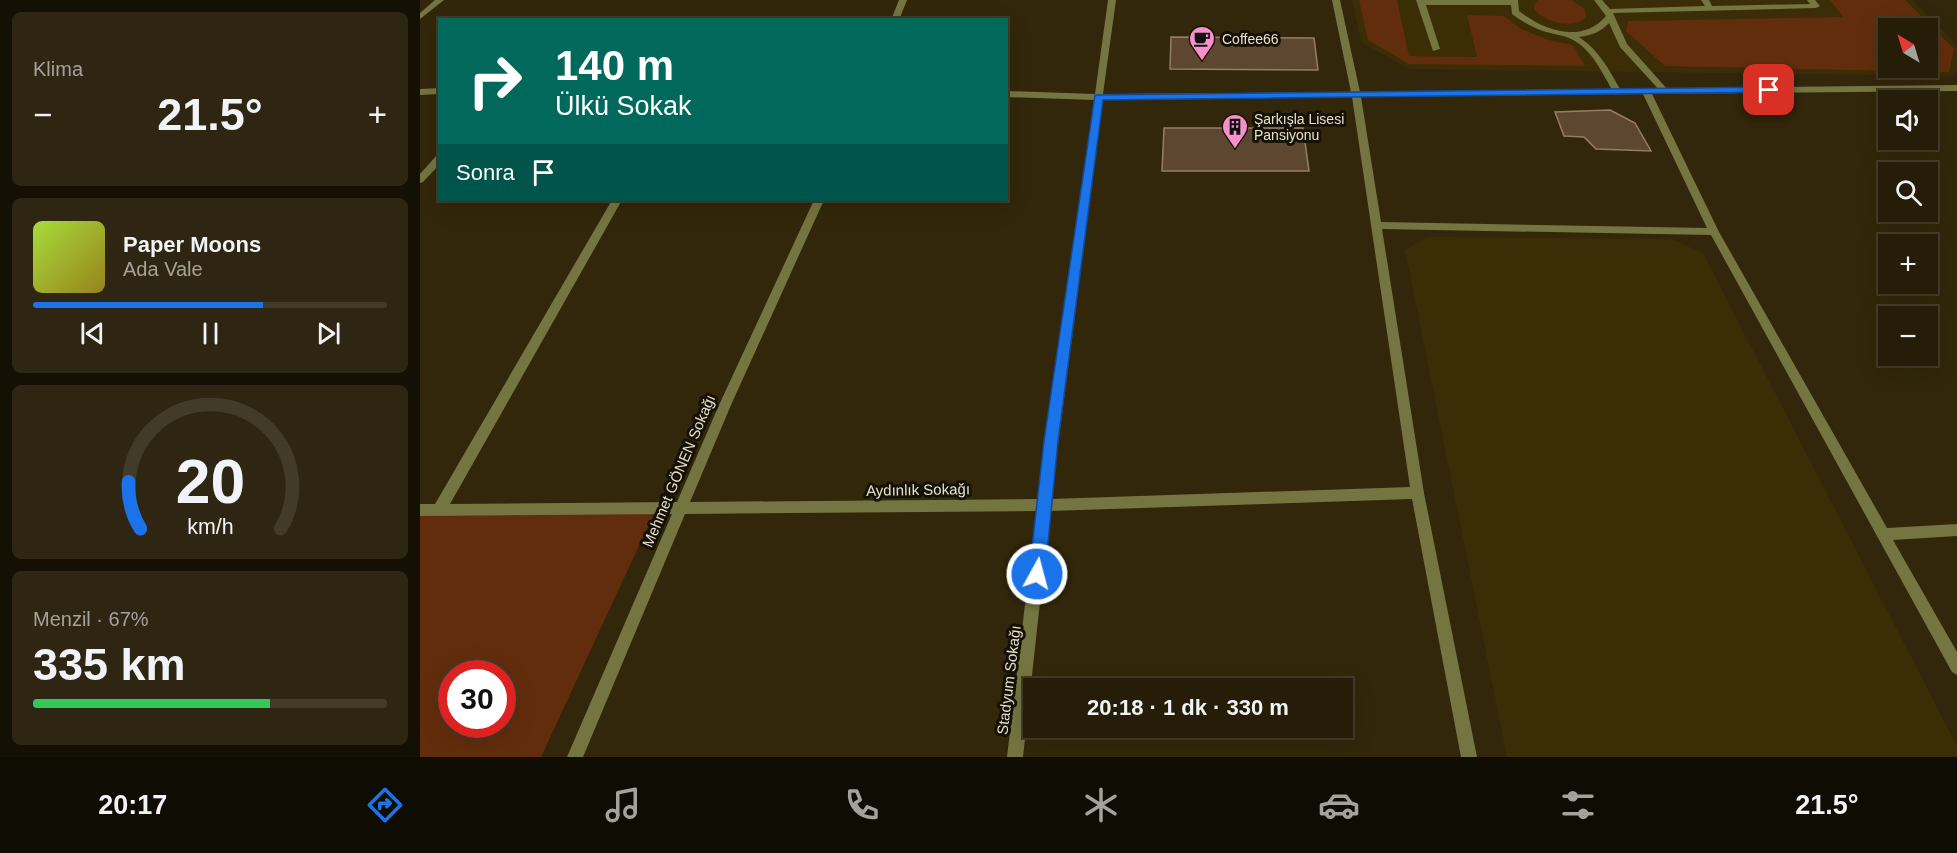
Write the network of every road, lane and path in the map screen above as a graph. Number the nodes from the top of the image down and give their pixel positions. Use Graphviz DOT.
graph roads {
  1 [pos="440,0"];
  2 [pos="903,0"];
  3 [pos="1112,0"];
  4 [pos="1336,0"];
  5 [pos="1598,0"];
  6 [pos="1705,0"];
  7 [pos="1811,0"];
  8 [pos="1420,1"];
  9 [pos="1514,2"];
  10 [pos="1710,8"];
  11 [pos="1609,15"];
  12 [pos="420,17"];
  13 [pos="896,18"];
  14 [pos="1569,34"];
  15 [pos="1436,49"];
  16 [pos="1957,88"];
  17 [pos="438,91"];
  18 [pos="1617,91"];
  19 [pos="1647,91"];
  20 [pos="1665,91"];
  21 [pos="420,92"];
  22 [pos="1008,94"];
  23 [pos="1356,94"];
  24 [pos="1098,97"];
  25 [pos="438,160"];
  26 [pos="420,180"];
  27 [pos="616,201"];
  28 [pos="819,201"];
  29 [pos="1376,225"];
  30 [pos="1714,232"];
  31 [pos="1417,493"];
  32 [pos="1045,505"];
  33 [pos="681,509"];
  34 [pos="420,510"];
  35 [pos="439,510"];
  36 [pos="1957,530"];
  37 [pos="1882,534"];
  38 [pos="1957,667"];
  39 [pos="575,757"];
  40 [pos="1015,757"];
  41 [pos="1469,757"];
  1 -- 12 [label="street"];
  2 -- 13 [label="street"];
  3 -- 24 [label="street, Stadyum Sokağı"];
  4 -- 23 [label="street"];
  5 -- 11 [label="street"];
  6 -- 10 [label="street"];
  7 -- 10 [label="street"];
  8 -- 9 [label="street"];
  8 -- 15 [label="street"];
  9 -- 14 [label="street"];
  10 -- 11 [label="street"];
  11 -- 14 [label="street"];
  11 -- 20 [label="street"];
  14 -- 18 [label="street"];
  16 -- 20 [label="street"];
  17 -- 21 [label="street"];
  18 -- 19 [label="street"];
  18 -- 23 [label="street"];
  19 -- 20 [label="street"];
  19 -- 30 [label="street"];
  22 -- 24 [label="street"];
  23 -- 24 [label="street"];
  23 -- 29 [label="street"];
  24 -- 32 [label="street, Stadyum Sokağı"];
  25 -- 26 [label="street"];
  27 -- 35 [label="street"];
  28 -- 33 [label="street, Mehmet GÖNEN Sokağı"];
  29 -- 30 [label="street"];
  29 -- 31 [label="street"];
  30 -- 37 [label="street"];
  31 -- 32 [label="street, Aydınlık Sokağı"];
  31 -- 41 [label="street"];
  32 -- 33 [label="street, Aydınlık Sokağı"];
  32 -- 40 [label="street, Stadyum Sokağı"];
  33 -- 35 [label="street, Aydınlık Sokağı"];
  33 -- 39 [label="street, Mehmet GÖNEN Sokağı"];
  34 -- 35 [label="street, Aydınlık Sokağı"];
  36 -- 37 [label="street"];
  37 -- 38 [label="street"];
}
